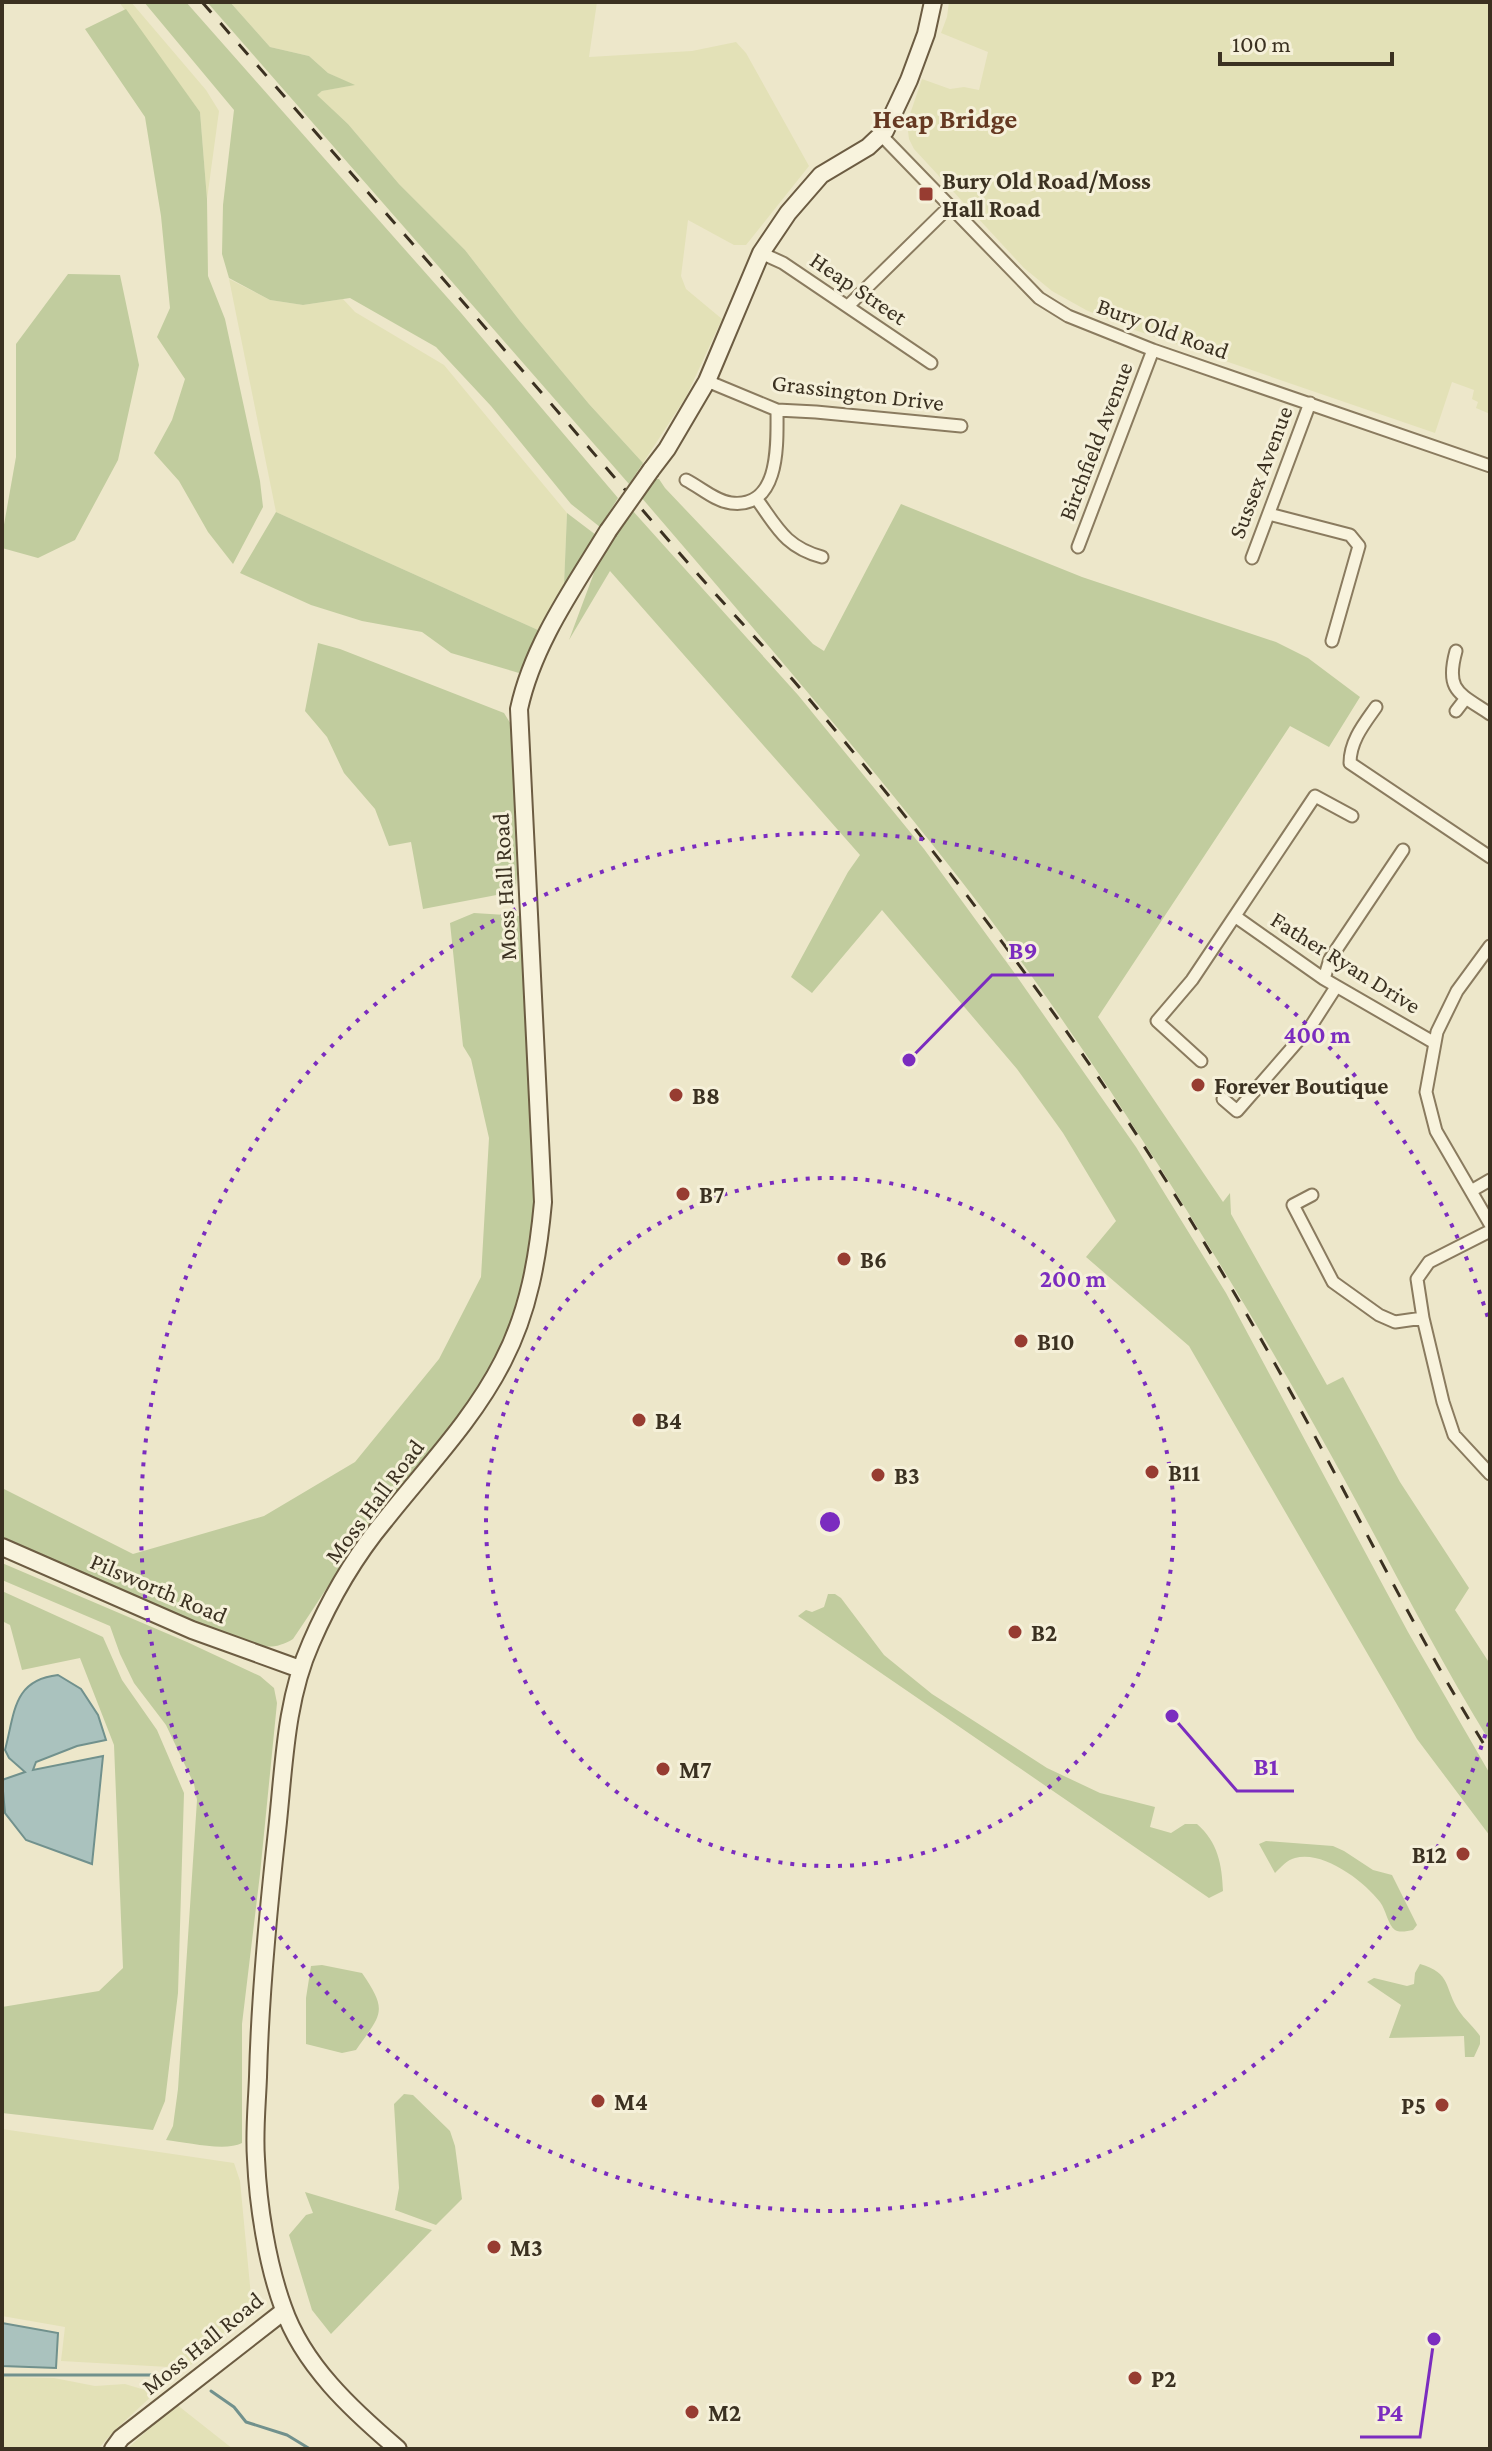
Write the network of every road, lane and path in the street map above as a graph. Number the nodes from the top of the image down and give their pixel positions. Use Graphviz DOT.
graph roads {
  1 [pos="933,2"];
  2 [pos="882,136"];
  3 [pos="950,206"];
  4 [pos="761,253"];
  5 [pos="848,306"];
  6 [pos="1153,350"];
  7 [pos="931,363"];
  8 [pos="707,381"];
  9 [pos="1310,403"];
  10 [pos="777,410"];
  11 [pos="961,426"];
  12 [pos="1490,466"];
  13 [pos="686,480"];
  14 [pos="756,498"];
  15 [pos="1269,514"];
  16 [pos="1078,547"];
  17 [pos="822,557"];
  18 [pos="1252,558"];
  19 [pos="1332,641"];
  20 [pos="1456,651"];
  21 [pos="1466,698"];
  22 [pos="1376,707"];
  23 [pos="1456,711"];
  24 [pos="1490,714"];
  25 [pos="1352,816"];
  26 [pos="1403,850"];
  27 [pos="1490,857"];
  28 [pos="1236,917"];
  29 [pos="1490,946"];
  30 [pos="1324,979"];
  31 [pos="1336,987"];
  32 [pos="1433,1042"];
  33 [pos="1201,1061"];
  34 [pos="1223,1099"];
  35 [pos="1490,1180"];
  36 [pos="1471,1191"];
  37 [pos="1312,1195"];
  38 [pos="1490,1224"];
  39 [pos="1490,1231"];
  40 [pos="1423,1318"];
  41 [pos="1490,1474"];
  42 [pos="2,1547"];
  43 [pos="300,1669"];
  44 [pos="284,2311"];
  45 [pos="113,2449"];
  46 [pos="398,2449"];
  1 -- 2 [label="street"];
  2 -- 3 [label="street, Bury Old Road"];
  2 -- 4 [label="street, Moss Hall Road"];
  3 -- 5 [label="street"];
  3 -- 6 [label="street, Bury Old Road"];
  4 -- 5 [label="street, Heap Street"];
  4 -- 8 [label="street, Moss Hall Road"];
  5 -- 7 [label="street, Heap Street"];
  6 -- 9 [label="street, Bury Old Road"];
  6 -- 16 [label="street, Birchfield Avenue"];
  8 -- 10 [label="street, Grassington Drive"];
  8 -- 43 [label="street, Moss Hall Road, bridge"];
  9 -- 12 [label="street, Bury Old Road"];
  9 -- 15 [label="street, Sussex Avenue"];
  10 -- 11 [label="street, Grassington Drive"];
  10 -- 14 [label="street"];
  13 -- 14 [label="street"];
  14 -- 17 [label="street"];
  15 -- 18 [label="street, Sussex Avenue"];
  15 -- 19 [label="street"];
  20 -- 21 [label="street"];
  21 -- 23 [label="street"];
  21 -- 24 [label="street"];
  22 -- 27 [label="street"];
  25 -- 28 [label="street"];
  26 -- 30 [label="street"];
  28 -- 30 [label="street, Father Ryan Drive"];
  28 -- 33 [label="street"];
  29 -- 32 [label="street"];
  30 -- 31 [label="street, Father Ryan Drive"];
  31 -- 32 [label="street, Father Ryan Drive"];
  31 -- 34 [label="street"];
  32 -- 36 [label="street"];
  35 -- 36 [label="street"];
  36 -- 38 [label="street"];
  37 -- 40 [label="street"];
  39 -- 40 [label="street"];
  40 -- 41 [label="street"];
  42 -- 43 [label="street, Pilsworth Road"];
  43 -- 44 [label="street, Moss Hall Road"];
  44 -- 45 [label="street, Moss Hall Road"];
  44 -- 46 [label="street"];
}
